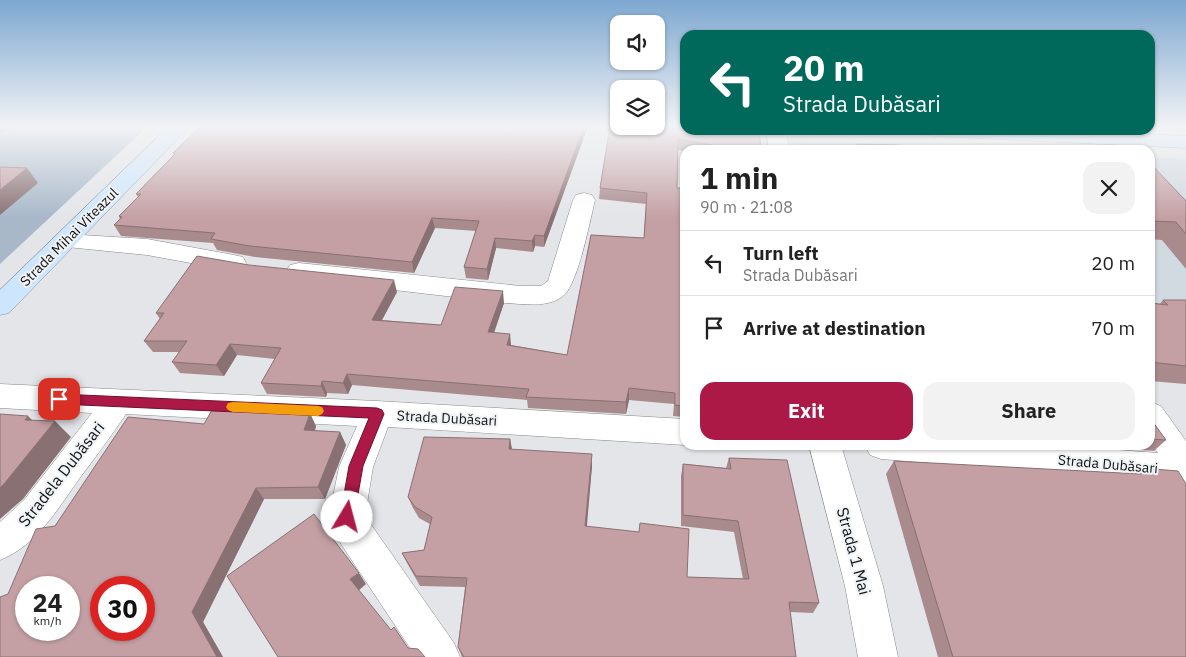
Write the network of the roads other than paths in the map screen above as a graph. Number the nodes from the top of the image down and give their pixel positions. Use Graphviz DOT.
graph roads {
  1 [pos="149,157"];
  2 [pos="584,200"];
  3 [pos="65,241"];
  4 [pos="0,306"];
  5 [pos="0,396"];
  6 [pos="119,402"];
  7 [pos="377,414"];
  8 [pos="1155,422"];
  9 [pos="680,432"];
  10 [pos="826,450"];
  11 [pos="945,450"];
  12 [pos="1186,469"];
  13 [pos="0,543"];
  14 [pos="440,657"];
  15 [pos="878,657"];
  1 -- 3 [label="street, Strada Mihai Viteazul"];
  2 -- 3 [label="street"];
  3 -- 4 [label="street, Strada Mihai Viteazul"];
  5 -- 6 [label="street, Strada Dubăsari"];
  6 -- 7 [label="street, Strada Dubăsari"];
  6 -- 13 [label="street, Stradela Dubăsari"];
  7 -- 9 [label="street, Strada Dubăsari"];
  7 -- 14 [label="street"];
  8 -- 12 [label="street, Strada Dubăsari"];
  10 -- 15 [label="street, Strada 1 Mai"];
  11 -- 12 [label="street, Strada Dubăsari"];
}
